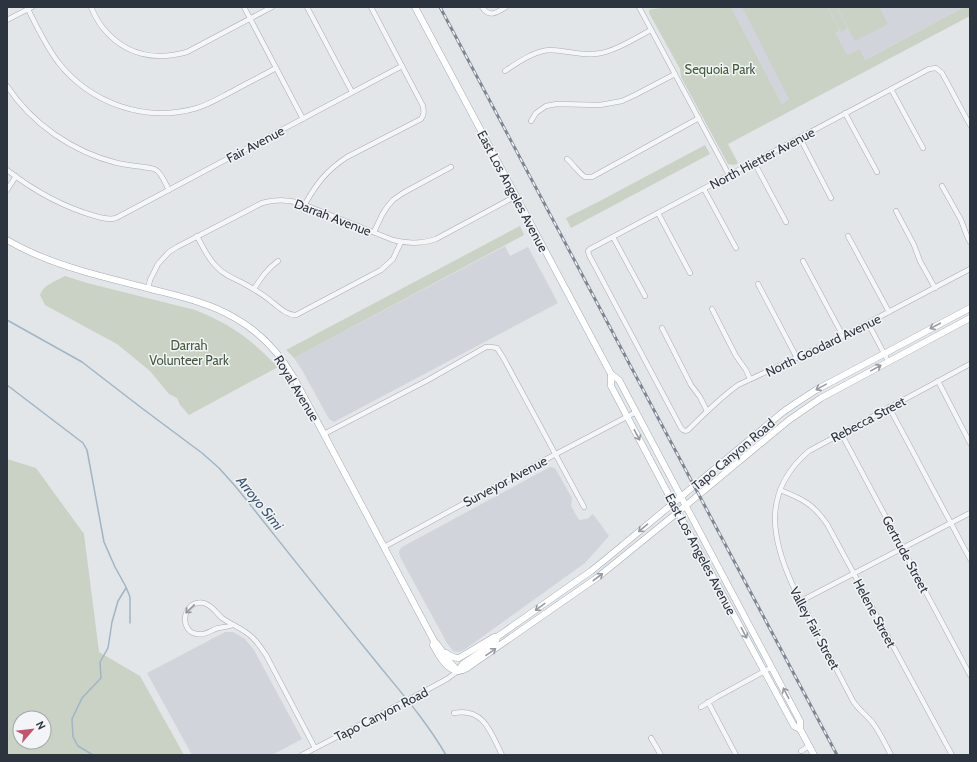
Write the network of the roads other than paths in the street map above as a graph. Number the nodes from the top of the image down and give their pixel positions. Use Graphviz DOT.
graph roads {
  1 [pos="91,7"];
  2 [pos="244,7"];
  3 [pos="272,7"];
  4 [pos="307,7"];
  5 [pos="371,7"];
  6 [pos="415,7"];
  7 [pos="482,7"];
  8 [pos="506,7"];
  9 [pos="639,7"];
  10 [pos="30,8"];
  11 [pos="250,19"];
  12 [pos="7,20"];
  13 [pos="651,30"];
  14 [pos="402,66"];
  15 [pos="276,68"];
  16 [pos="505,72"];
  17 [pos="675,74"];
  18 [pos="7,86"];
  19 [pos="891,89"];
  20 [pos="352,92"];
  21 [pos="845,113"];
  22 [pos="699,118"];
  23 [pos="303,119"];
  24 [pos="532,121"];
  25 [pos="970,125"];
  26 [pos="800,138"];
  27 [pos="923,148"];
  28 [pos="567,159"];
  29 [pos="754,162"];
  30 [pos="451,167"];
  31 [pos="7,170"];
  32 [pos="877,172"];
  33 [pos="729,175"];
  34 [pos="16,176"];
  35 [pos="942,186"];
  36 [pos="704,189"];
  37 [pos="7,190"];
  38 [pos="169,190"];
  39 [pos="516,196"];
  40 [pos="831,198"];
  41 [pos="305,204"];
  42 [pos="896,211"];
  43 [pos="658,213"];
  44 [pos="786,222"];
  45 [pos="374,232"];
  46 [pos="197,236"];
  47 [pos="848,236"];
  48 [pos="613,237"];
  49 [pos="7,240"];
  50 [pos="401,242"];
  51 [pos="970,242"];
  52 [pos="736,248"];
  53 [pos="278,261"];
  54 [pos="803,261"];
  55 [pos="970,269"];
  56 [pos="690,273"];
  57 [pos="758,284"];
  58 [pos="935,288"];
  59 [pos="148,289"];
  60 [pos="254,289"];
  61 [pos="645,296"];
  62 [pos="970,308"];
  63 [pos="712,309"];
  64 [pos="889,312"];
  65 [pos="970,318"];
  66 [pos="868,323"];
  67 [pos="662,328"];
  68 [pos="843,336"];
  69 [pos="884,353"];
  70 [pos="797,358"];
  71 [pos="888,361"];
  72 [pos="970,364"];
  73 [pos="612,374"];
  74 [pos="750,379"];
  75 [pos="938,382"];
  76 [pos="889,407"];
  77 [pos="707,411"];
  78 [pos="636,412"];
  79 [pos="628,417"];
  80 [pos="684,431"];
  81 [pos="841,433"];
  82 [pos="324,434"];
  83 [pos="970,442"];
  84 [pos="555,455"];
  85 [pos="780,490"];
  86 [pos="681,497"];
  87 [pos="673,503"];
  88 [pos="686,505"];
  89 [pos="584,507"];
  90 [pos="678,512"];
  91 [pos="970,513"];
  92 [pos="951,523"];
  93 [pos="384,547"];
  94 [pos="902,548"];
  95 [pos="970,559"];
  96 [pos="854,574"];
  97 [pos="802,601"];
  98 [pos="233,625"];
  99 [pos="497,637"];
  100 [pos="434,641"];
  101 [pos="440,648"];
  102 [pos="772,667"];
  103 [pos="458,671"];
  104 [pos="764,671"];
  105 [pos="970,676"];
  106 [pos="708,702"];
  107 [pos="701,707"];
  108 [pos="454,713"];
  109 [pos="800,729"];
  110 [pos="651,738"];
  111 [pos="809,746"];
  112 [pos="315,748"];
  113 [pos="801,751"];
  114 [pos="302,755"];
  115 [pos="502,755"];
  116 [pos="660,755"];
  117 [pos="736,755"];
  118 [pos="814,755"];
  119 [pos="891,755"];
  120 [pos="952,755"];
  1 -- 11 [label="street"];
  2 -- 11 [label="street"];
  3 -- 11 [label="street"];
  4 -- 20 [label="street"];
  5 -- 14 [label="street"];
  6 -- 39 [label="main road, East Los Angeles Avenue"];
  7 -- 8 [label="street"];
  9 -- 13 [label="street"];
  10 -- 12 [label="street"];
  10 -- 15 [label="street"];
  11 -- 15 [label="street"];
  13 -- 16 [label="street"];
  13 -- 17 [label="street"];
  14 -- 20 [label="street, Fair Avenue"];
  14 -- 41 [label="street"];
  15 -- 23 [label="street"];
  17 -- 22 [label="street"];
  17 -- 24 [label="street"];
  18 -- 38 [label="street"];
  19 -- 21 [label="street, North Hietter Avenue"];
  19 -- 25 [label="street, North Hietter Avenue"];
  19 -- 27 [label="street"];
  20 -- 23 [label="street, Fair Avenue"];
  21 -- 26 [label="street, North Hietter Avenue"];
  21 -- 32 [label="street"];
  22 -- 28 [label="street"];
  22 -- 33 [label="street"];
  23 -- 38 [label="street, Fair Avenue"];
  26 -- 29 [label="street, North Hietter Avenue"];
  26 -- 40 [label="street"];
  29 -- 33 [label="street, North Hietter Avenue"];
  29 -- 44 [label="street"];
  30 -- 45 [label="street"];
  31 -- 34 [label="street"];
  33 -- 36 [label="street, North Hietter Avenue"];
  34 -- 37 [label="street"];
  34 -- 38 [label="street, Fair Avenue"];
  35 -- 51 [label="street"];
  36 -- 43 [label="street, North Hietter Avenue"];
  36 -- 52 [label="street"];
  39 -- 50 [label="street, Darrah Avenue"];
  39 -- 73 [label="main road, East Los Angeles Avenue"];
  41 -- 45 [label="street, Darrah Avenue"];
  41 -- 46 [label="street, Darrah Avenue"];
  42 -- 58 [label="street"];
  43 -- 48 [label="street, North Hietter Avenue"];
  43 -- 56 [label="street"];
  45 -- 50 [label="street, Darrah Avenue"];
  46 -- 59 [label="street, Darrah Avenue"];
  46 -- 60 [label="street"];
  47 -- 64 [label="street"];
  48 -- 61 [label="street"];
  48 -- 80 [label="street, North Hietter Avenue"];
  49 -- 59 [label="main road, Royal Avenue"];
  50 -- 60 [label="street"];
  53 -- 60 [label="street"];
  54 -- 68 [label="street"];
  55 -- 58 [label="street, North Goodard Avenue"];
  57 -- 70 [label="street"];
  58 -- 64 [label="street, North Goodard Avenue"];
  59 -- 82 [label="main road, Royal Avenue"];
  62 -- 69 [label="main road, Tapo Canyon Road, one-way"];
  63 -- 74 [label="street"];
  64 -- 66 [label="street, North Goodard Avenue"];
  65 -- 71 [label="main road, Tapo Canyon Road"];
  66 -- 68 [label="street, North Goodard Avenue"];
  66 -- 69 [label="street"];
  67 -- 77 [label="street"];
  68 -- 70 [label="street, North Goodard Avenue"];
  69 -- 71 [label="street"];
  69 -- 86 [label="main road, Tapo Canyon Road, one-way"];
  70 -- 74 [label="street, North Goodard Avenue"];
  88 -- 71 [label="main road, Tapo Canyon Road, one-way"];
  72 -- 75 [label="street, Rebecca Street"];
  73 -- 78 [label="main road, East Los Angeles Avenue"];
  73 -- 79 [label="main road, East Los Angeles Avenue"];
  74 -- 77 [label="street, North Goodard Avenue"];
  75 -- 76 [label="street, Rebecca Street"];
  75 -- 83 [label="street"];
  76 -- 81 [label="street, Rebecca Street"];
  76 -- 92 [label="street"];
  77 -- 80 [label="street, North Goodard Avenue"];
  78 -- 79 [label="street, Surveyor Avenue"];
  78 -- 86 [label="main road, East Los Angeles Avenue"];
  79 -- 84 [label="street, Surveyor Avenue"];
  79 -- 87 [label="main road, East Los Angeles Avenue, one-way"];
  81 -- 85 [label="street, Rebecca Street"];
  81 -- 94 [label="street, Gertrude Street"];
  82 -- 84 [label="street"];
  82 -- 93 [label="main road, Royal Avenue"];
  84 -- 89 [label="street"];
  84 -- 93 [label="street, Surveyor Avenue"];
  85 -- 96 [label="street, Helene Street"];
  85 -- 97 [label="street, Valley Fair Street"];
  86 -- 87 [label="main road, Tapo Canyon Road"];
  86 -- 88 [label="main road, East Los Angeles Avenue"];
  87 -- 90 [label="main road, East Los Angeles Avenue"];
  87 -- 99 [label="main road, Tapo Canyon Road, one-way"];
  88 -- 90 [label="main road, Tapo Canyon Road"];
  88 -- 102 [label="main road, East Los Angeles Avenue"];
  103 -- 90 [label="main road, Tapo Canyon Road, one-way"];
  90 -- 104 [label="main road, East Los Angeles Avenue, one-way"];
  91 -- 92 [label="street"];
  92 -- 94 [label="street"];
  92 -- 95 [label="street"];
  93 -- 100 [label="main road, Royal Avenue"];
  94 -- 96 [label="street"];
  94 -- 105 [label="street, Gertrude Street"];
  96 -- 97 [label="street"];
  96 -- 120 [label="street, Helene Street"];
  97 -- 119 [label="street, Valley Fair Street"];
  98 -- 98 [label="street, one-way"];
  98 -- 112 [label="street"];
  99 -- 101 [label="main road"];
  99 -- 103 [label="main road, Tapo Canyon Road"];
  100 -- 101 [label="main road, Royal Avenue"];
  100 -- 103 [label="main road, Royal Avenue"];
  101 -- 103 [label="main road, Royal Avenue"];
  102 -- 104 [label="street"];
  109 -- 102 [label="main road, East Los Angeles Avenue, one-way"];
  103 -- 112 [label="street, Tapo Canyon Road"];
  104 -- 106 [label="street"];
  104 -- 109 [label="main road, East Los Angeles Avenue"];
  106 -- 107 [label="street"];
  106 -- 117 [label="street"];
  108 -- 115 [label="street"];
  109 -- 111 [label="main road, East Los Angeles Avenue"];
  110 -- 116 [label="street"];
  111 -- 113 [label="street"];
  111 -- 118 [label="main road, East Los Angeles Avenue"];
  112 -- 114 [label="street, Tapo Canyon Road"];
}
